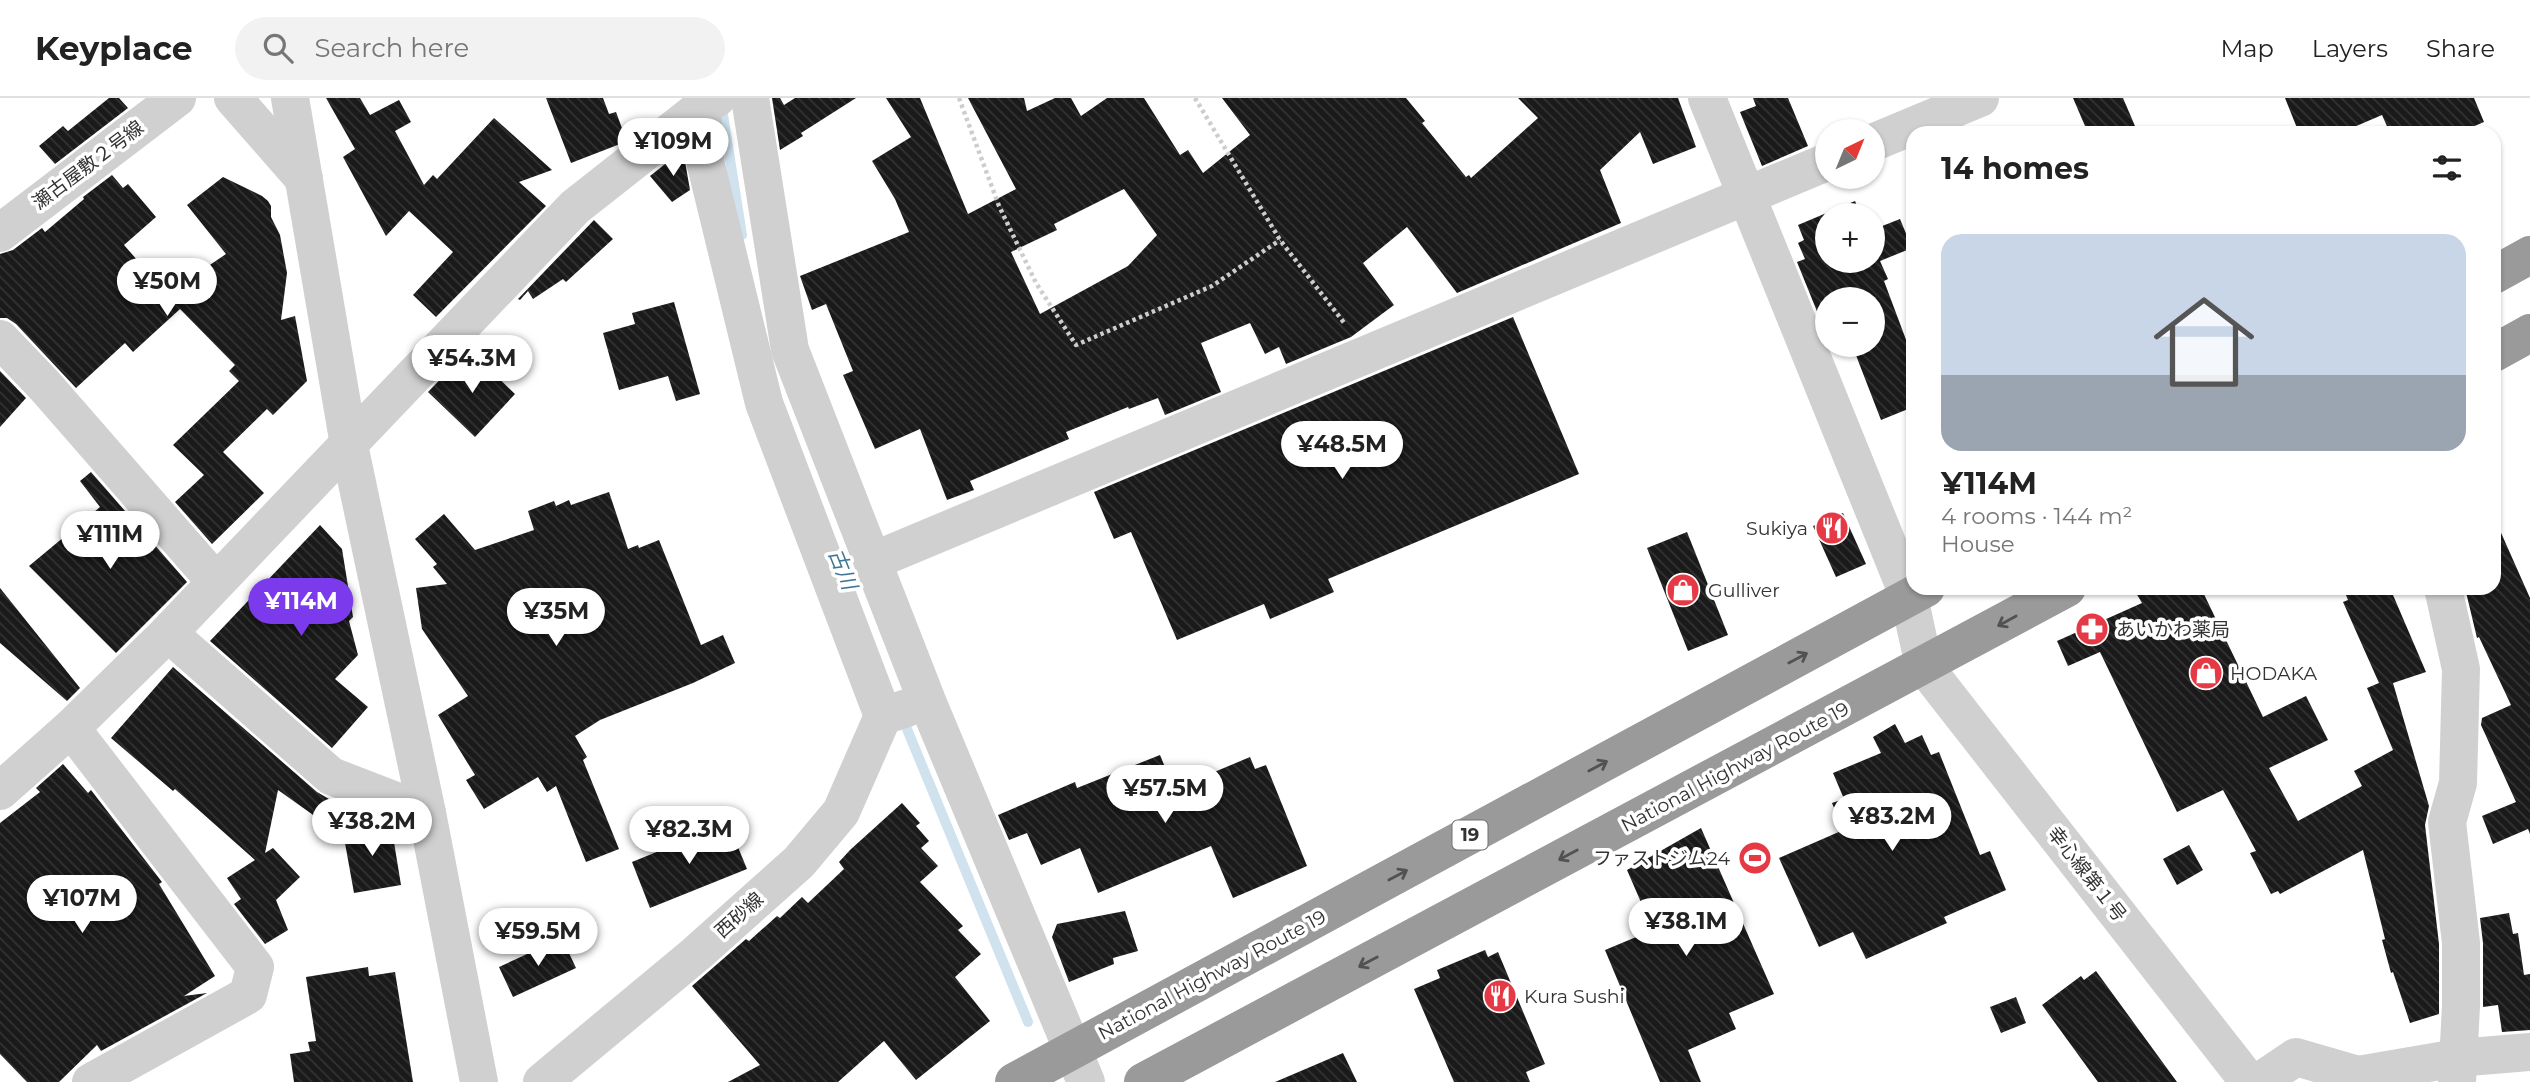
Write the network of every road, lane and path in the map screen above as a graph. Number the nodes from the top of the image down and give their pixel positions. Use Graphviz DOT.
graph roads {
  1 [pos="177,98"];
  2 [pos="233,98"];
  3 [pos="290,98"];
  4 [pos="750,98"];
  5 [pos="959,98"];
  6 [pos="1195,98"];
  7 [pos="1707,98"];
  8 [pos="1980,98"];
  9 [pos="708,101"];
  10 [pos="1913,126"];
  11 [pos="1906,129"];
  12 [pos="1885,138"];
  13 [pos="1815,167"];
  14 [pos="305,181"];
  15 [pos="1746,195"];
  16 [pos="0,233"];
  17 [pos="1280,240"];
  18 [pos="2530,255"];
  19 [pos="2501,271"];
  20 [pos="2530,332"];
  21 [pos="0,339"];
  22 [pos="2501,349"];
  23 [pos="1368,354"];
  24 [pos="349,445"];
  25 [pos="873,561"];
  26 [pos="1906,565"];
  27 [pos="216,582"];
  28 [pos="1914,595"];
  29 [pos="1918,595"];
  30 [pos="2054,595"];
  31 [pos="2445,595"];
  32 [pos="168,633"];
  33 [pos="1924,666"];
  34 [pos="904,709"];
  35 [pos="71,728"];
  36 [pos="0,791"];
  37 [pos="427,813"];
  38 [pos="2519,1062"];
  39 [pos="1079,1066"];
  40 [pos="2457,1070"];
  41 [pos="91,1082"];
  42 [pos="479,1082"];
  43 [pos="542,1082"];
  44 [pos="1014,1082"];
  45 [pos="1143,1082"];
  46 [pos="2249,1082"];
  47 [pos="2259,1082"];
  1 -- 16 [label="street, 瀬古屋敷２号線"];
  2 -- 14 [label="street"];
  3 -- 14 [label="street"];
  4 -- 25 [label="street"];
  5 -- 17 [label="path"];
  6 -- 17 [label="path"];
  7 -- 15 [label="street"];
  8 -- 10 [label="street"];
  9 -- 24 [label="street"];
  9 -- 34 [label="street"];
  11 -- 12 [label="street"];
  13 -- 15 [label="street"];
  14 -- 24 [label="street"];
  15 -- 23 [label="street"];
  15 -- 26 [label="street"];
  17 -- 23 [label="path"];
  18 -- 19 [label="highway"];
  20 -- 22 [label="highway"];
  21 -- 27 [label="street"];
  23 -- 25 [label="street"];
  24 -- 27 [label="street"];
  24 -- 37 [label="street"];
  25 -- 34 [label="street"];
  27 -- 32 [label="street"];
  39 -- 28 [label="highway, National Highway Route 19 / 19, one-way"];
  29 -- 33 [label="street"];
  30 -- 33 [label="highway, National Highway Route 19, one-way"];
  31 -- 40 [label="street"];
  32 -- 35 [label="street"];
  32 -- 37 [label="street"];
  33 -- 45 [label="highway, National Highway Route 19, one-way"];
  33 -- 46 [label="street, 幸心線第１号"];
  34 -- 39 [label="street"];
  34 -- 43 [label="street, 西砂線"];
  35 -- 36 [label="street"];
  35 -- 41 [label="street"];
  37 -- 42 [label="street"];
  38 -- 40 [label="street"];
  39 -- 44 [label="highway, National Highway Route 19 / 19"];
  40 -- 47 [label="street"];
}
